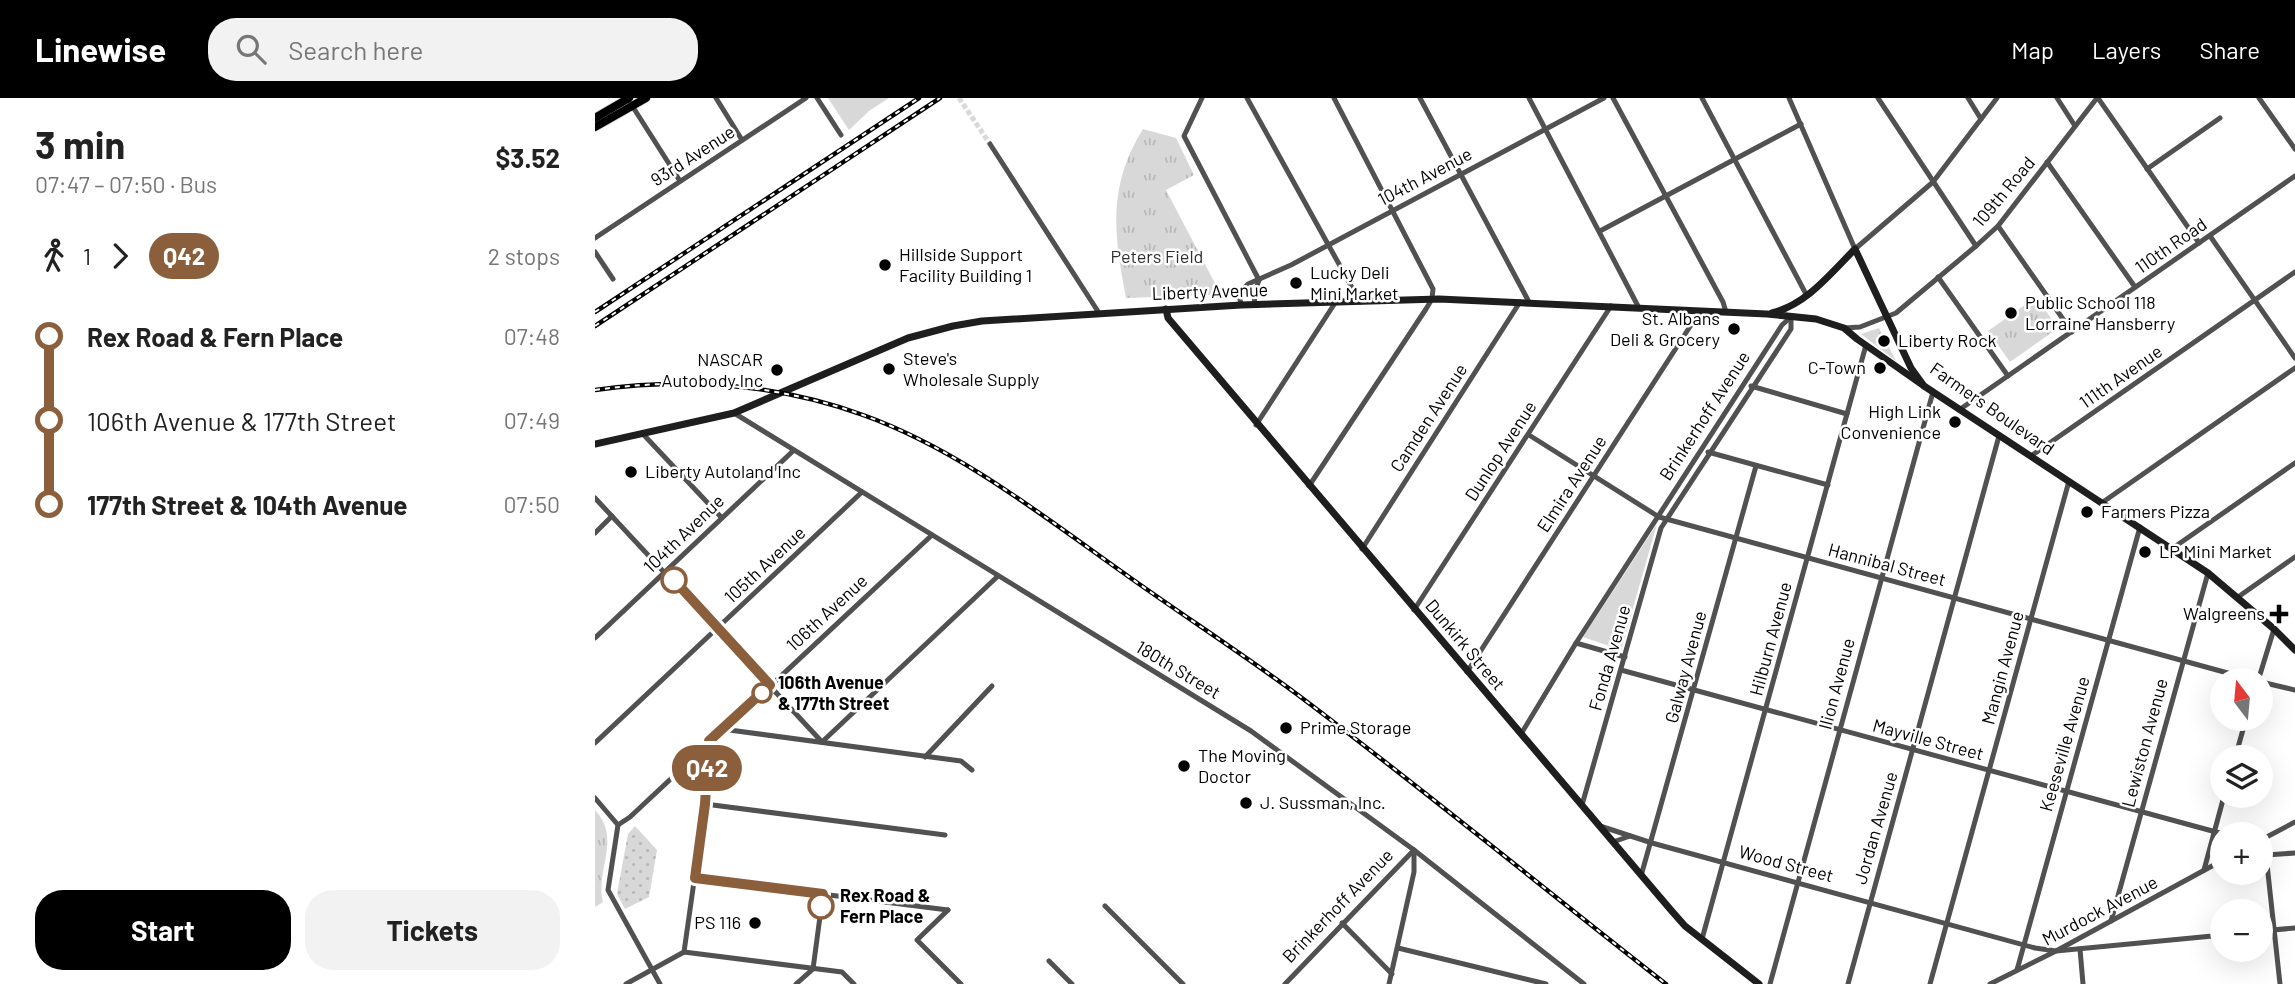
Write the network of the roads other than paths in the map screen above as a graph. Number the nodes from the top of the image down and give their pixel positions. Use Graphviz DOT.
graph roads {
  1 [pos="646,98"];
  2 [pos="716,98"];
  3 [pos="806,98"];
  4 [pos="817,98"];
  5 [pos="1202,98"];
  6 [pos="1247,98"];
  7 [pos="1334,98"];
  8 [pos="1420,98"];
  9 [pos="1529,98"];
  10 [pos="1604,98"];
  11 [pos="1613,98"];
  12 [pos="1702,98"];
  13 [pos="1878,98"];
  14 [pos="1968,98"];
  15 [pos="1997,98"];
  16 [pos="2057,98"];
  17 [pos="2097,98"];
  18 [pos="2259,98"];
  19 [pos="1798,99"];
  20 [pos="629,100"];
  21 [pos="1790,101"];
  22 [pos="595,118"];
  23 [pos="2220,118"];
  24 [pos="1981,119"];
  25 [pos="1801,124"];
  26 [pos="2075,126"];
  27 [pos="595,127"];
  28 [pos="1545,129"];
  29 [pos="841,135"];
  30 [pos="743,140"];
  31 [pos="990,144"];
  32 [pos="2295,149"];
  33 [pos="1734,159"];
  34 [pos="2047,162"];
  35 [pos="2147,169"];
  36 [pos="1461,174"];
  37 [pos="2295,176"];
  38 [pos="680,181"];
  39 [pos="1933,181"];
  40 [pos="1666,196"];
  41 [pos="1393,210"];
  42 [pos="1998,226"];
  43 [pos="1600,232"];
  44 [pos="2210,236"];
  45 [pos="595,237"];
  46 [pos="2199,243"];
  47 [pos="1327,245"];
  48 [pos="1976,246"];
  49 [pos="1856,249"];
  50 [pos="595,252"];
  51 [pos="2295,272"];
  52 [pos="1938,277"];
  53 [pos="613,279"];
  54 [pos="1259,280"];
  55 [pos="2135,287"];
  56 [pos="1808,296"];
  57 [pos="1432,299"];
  58 [pos="2255,300"];
  59 [pos="1360,302"];
  60 [pos="1520,302"];
  61 [pos="1529,302"];
  62 [pos="1335,303"];
  63 [pos="1241,305"];
  64 [pos="1255,305"];
  65 [pos="1611,306"];
  66 [pos="1639,308"];
  67 [pos="1166,309"];
  68 [pos="1700,311"];
  69 [pos="1726,312"];
  70 [pos="1099,313"];
  71 [pos="1767,314"];
  72 [pos="1791,317"];
  73 [pos="1887,317"];
  74 [pos="1845,328"];
  75 [pos="2072,331"];
  76 [pos="1866,345"];
  77 [pos="2295,358"];
  78 [pos="2295,368"];
  79 [pos="2008,376"];
  80 [pos="1745,383"];
  81 [pos="1924,386"];
  82 [pos="1753,387"];
  83 [pos="1933,392"];
  84 [pos="1959,410"];
  85 [pos="734,413"];
  86 [pos="1847,414"];
  87 [pos="1256,425"];
  88 [pos="642,433"];
  89 [pos="1529,435"];
  90 [pos="1999,436"];
  91 [pos="595,443"];
  92 [pos="1702,449"];
  93 [pos="793,451"];
  94 [pos="1710,453"];
  95 [pos="2031,456"];
  96 [pos="2295,463"];
  97 [pos="1756,466"];
  98 [pos="1594,477"];
  99 [pos="2069,481"];
  100 [pos="1828,485"];
  101 [pos="1308,486"];
  102 [pos="862,492"];
  103 [pos="595,498"];
  104 [pos="2103,502"];
  105 [pos="613,516"];
  106 [pos="721,517"];
  107 [pos="1658,517"];
  108 [pos="1667,519"];
  109 [pos="2140,527"];
  110 [pos="595,533"];
  111 [pos="932,535"];
  112 [pos="1736,537"];
  113 [pos="2173,548"];
  114 [pos="1362,549"];
  115 [pos="2295,557"];
  116 [pos="1808,558"];
  117 [pos="666,571"];
  118 [pos="2208,573"];
  119 [pos="998,576"];
  120 [pos="1881,577"];
  121 [pos="1955,597"];
  122 [pos="2238,597"];
  123 [pos="1414,610"];
  124 [pos="2031,619"];
  125 [pos="718,629"];
  126 [pos="2274,629"];
  127 [pos="595,638"];
  128 [pos="2109,640"];
  129 [pos="1576,643"];
  130 [pos="2295,650"];
  131 [pos="1625,657"];
  132 [pos="2182,660"];
  133 [pos="2211,668"];
  134 [pos="2263,668"];
  135 [pos="1621,670"];
  136 [pos="1467,672"];
  137 [pos="2273,684"];
  138 [pos="770,685"];
  139 [pos="992,686"];
  140 [pos="1694,690"];
  141 [pos="2295,690"];
  142 [pos="1766,710"];
  143 [pos="722,729"];
  144 [pos="1839,730"];
  145 [pos="1521,735"];
  146 [pos="709,741"];
  147 [pos="823,742"];
  148 [pos="595,743"];
  149 [pos="1913,750"];
  150 [pos="925,757"];
  151 [pos="972,770"];
  152 [pos="1989,771"];
  153 [pos="2066,792"];
  154 [pos="595,798"];
  155 [pos="705,804"];
  156 [pos="1582,805"];
  157 [pos="2141,811"];
  158 [pos="2295,822"];
  159 [pos="618,825"];
  160 [pos="1600,826"];
  161 [pos="2210,830"];
  162 [pos="2273,834"];
  163 [pos="945,835"];
  164 [pos="1630,836"];
  165 [pos="1613,842"];
  166 [pos="1652,843"];
  167 [pos="2210,847"];
  168 [pos="1415,850"];
  169 [pos="2295,853"];
  170 [pos="2273,855"];
  171 [pos="1724,862"];
  172 [pos="2210,867"];
  173 [pos="2204,870"];
  174 [pos="1641,876"];
  175 [pos="695,878"];
  176 [pos="1798,882"];
  177 [pos="2270,885"];
  178 [pos="823,894"];
  179 [pos="1870,902"];
  180 [pos="1105,906"];
  181 [pos="2111,921"];
  182 [pos="1946,922"];
  183 [pos="1342,923"];
  184 [pos="2295,928"];
  185 [pos="2275,929"];
  186 [pos="2210,935"];
  187 [pos="1702,939"];
  188 [pos="2025,946"];
  189 [pos="1398,948"];
  190 [pos="2080,949"];
  191 [pos="2056,951"];
  192 [pos="684,952"];
  193 [pos="1049,961"];
  194 [pos="813,969"];
  195 [pos="652,970"];
  196 [pos="2017,970"];
  197 [pos="1392,974"];
  198 [pos="1288,983"];
  199 [pos="626,984"];
  200 [pos="660,984"];
  201 [pos="796,984"];
  202 [pos="854,984"];
  203 [pos="961,984"];
  204 [pos="1072,984"];
  205 [pos="1183,984"];
  206 [pos="1389,984"];
  207 [pos="1546,984"];
  208 [pos="1584,984"];
  209 [pos="1759,984"];
  210 [pos="1770,984"];
  211 [pos="1848,984"];
  212 [pos="1930,984"];
  213 [pos="1990,984"];
  214 [pos="2083,984"];
  215 [pos="2280,984"];
  1 -- 20 [label="main road"];
  2 -- 30 [label="street"];
  3 -- 30 [label="street, 93rd Avenue"];
  4 -- 29 [label="street"];
  5 -- 54 [label="street"];
  6 -- 47 [label="street"];
  7 -- 41 [label="street"];
  8 -- 36 [label="street"];
  9 -- 28 [label="street"];
  10 -- 28 [label="street, 104th Avenue"];
  11 -- 40 [label="street"];
  12 -- 33 [label="street"];
  13 -- 39 [label="street"];
  14 -- 24 [label="street"];
  15 -- 24 [label="street"];
  16 -- 26 [label="street"];
  17 -- 26 [label="street, 109th Road"];
  17 -- 35 [label="street"];
  18 -- 32 [label="street"];
  19 -- 21 [label="street"];
  20 -- 22 [label="main road"];
  20 -- 27 [label="main road"];
  20 -- 38 [label="street"];
  21 -- 25 [label="street, Farmers Boulevard"];
  23 -- 35 [label="street"];
  24 -- 39 [label="street"];
  25 -- 33 [label="street"];
  25 -- 49 [label="street, Farmers Boulevard"];
  26 -- 34 [label="street, 109th Road"];
  28 -- 36 [label="street, 104th Avenue"];
  28 -- 43 [label="street"];
  30 -- 38 [label="street, 93rd Avenue"];
  31 -- 70 [label="street"];
  33 -- 40 [label="street"];
  33 -- 56 [label="street"];
  34 -- 42 [label="street, 109th Road"];
  34 -- 55 [label="street"];
  35 -- 46 [label="street"];
  36 -- 41 [label="street, 104th Avenue"];
  36 -- 61 [label="street"];
  37 -- 44 [label="street, 110th Road"];
  38 -- 45 [label="street, 93rd Avenue"];
  39 -- 48 [label="street"];
  39 -- 49 [label="street"];
  40 -- 43 [label="street"];
  40 -- 69 [label="street"];
  41 -- 47 [label="street, 104th Avenue"];
  41 -- 57 [label="street"];
  42 -- 48 [label="street, 109th Road"];
  42 -- 75 [label="street"];
  43 -- 66 [label="street"];
  44 -- 46 [label="street, 110th Road"];
  44 -- 58 [label="street"];
  46 -- 55 [label="street, 110th Road"];
  47 -- 54 [label="street, 104th Avenue"];
  47 -- 59 [label="street"];
  48 -- 52 [label="street, 109th Road"];
  49 -- 56 [label="main road"];
  49 -- 73 [label="main road, Farmers Boulevard"];
  50 -- 53 [label="street"];
  51 -- 58 [label="street, 111th Avenue"];
  52 -- 73 [label="street, 109th Road"];
  52 -- 79 [label="street"];
  54 -- 63 [label="street, 104th Avenue"];
  54 -- 64 [label="street"];
  55 -- 75 [label="street, 110th Road"];
  56 -- 71 [label="main road"];
  57 -- 59 [label="main road, Liberty Avenue"];
  57 -- 60 [label="main road, Liberty Avenue"];
  57 -- 101 [label="street"];
  58 -- 77 [label="street"];
  58 -- 95 [label="street, 111th Avenue"];
  59 -- 62 [label="main road, Liberty Avenue"];
  60 -- 61 [label="main road, Liberty Avenue"];
  60 -- 114 [label="street, Camden Avenue"];
  61 -- 65 [label="main road, Liberty Avenue"];
  62 -- 64 [label="main road, Liberty Avenue"];
  62 -- 87 [label="street"];
  63 -- 64 [label="main road, Liberty Avenue"];
  63 -- 67 [label="main road, Liberty Avenue"];
  65 -- 66 [label="main road, Liberty Avenue"];
  65 -- 89 [label="street, Dunlop Avenue"];
  66 -- 68 [label="main road, Liberty Avenue"];
  67 -- 70 [label="main road, Liberty Avenue"];
  67 -- 87 [label="main road, Dunkirk Street"];
  68 -- 69 [label="main road, Liberty Avenue"];
  68 -- 98 [label="street, Elmira Avenue"];
  69 -- 71 [label="main road, Liberty Avenue"];
  70 -- 85 [label="main road, Liberty Avenue"];
  71 -- 72 [label="main road, Liberty Avenue"];
  72 -- 74 [label="main road, Liberty Avenue"];
  72 -- 80 [label="street, Brinkerhoff Avenue"];
  72 -- 82 [label="street, Brinkerhoff Avenue"];
  73 -- 74 [label="street, Liberty Avenue"];
  73 -- 81 [label="main road, Farmers Boulevard"];
  74 -- 76 [label="main road, Liberty Avenue"];
  75 -- 79 [label="street, 110th Road"];
  76 -- 81 [label="main road, Liberty Avenue"];
  76 -- 86 [label="street, Hilburn Avenue"];
  78 -- 104 [label="street"];
  79 -- 84 [label="street, 110th Road"];
  80 -- 82 [label="street"];
  80 -- 92 [label="street, Brinkerhoff Avenue"];
  81 -- 83 [label="main road, Farmers Boulevard"];
  82 -- 86 [label="street"];
  82 -- 94 [label="street, Brinkerhoff Avenue"];
  83 -- 84 [label="main road, Farmers Boulevard"];
  83 -- 120 [label="street, Ilion Avenue"];
  84 -- 90 [label="main road, Farmers Boulevard"];
  85 -- 88 [label="main road, Liberty Avenue"];
  85 -- 93 [label="street, 180th Street"];
  86 -- 100 [label="street, Hilburn Avenue"];
  87 -- 101 [label="main road, Dunkirk Street"];
  88 -- 91 [label="main road, Liberty Avenue"];
  88 -- 106 [label="street"];
  89 -- 98 [label="street, Hannibal Street"];
  89 -- 123 [label="street, Dunlop Avenue"];
  90 -- 95 [label="main road, Farmers Boulevard"];
  90 -- 121 [label="street, Jordan Avenue"];
  92 -- 94 [label="street"];
  92 -- 107 [label="street, Brinkerhoff Avenue"];
  93 -- 102 [label="street, 180th Street"];
  93 -- 106 [label="street, 104th Avenue"];
  94 -- 97 [label="street"];
  94 -- 108 [label="street, Brinkerhoff Avenue"];
  95 -- 99 [label="main road, Farmers Boulevard"];
  96 -- 113 [label="street"];
  97 -- 100 [label="street"];
  97 -- 112 [label="street, Galway Avenue"];
  98 -- 107 [label="street, Hannibal Street"];
  98 -- 136 [label="street, Elmira Avenue"];
  99 -- 104 [label="main road, Farmers Boulevard"];
  99 -- 124 [label="street, Mangin Avenue"];
  100 -- 116 [label="street, Hilburn Avenue"];
  101 -- 114 [label="main road, Dunkirk Street"];
  102 -- 111 [label="street, 180th Street"];
  102 -- 125 [label="street, 105th Avenue"];
  103 -- 105 [label="street"];
  104 -- 109 [label="main road, Farmers Boulevard"];
  105 -- 110 [label="street"];
  105 -- 117 [label="street"];
  106 -- 117 [label="street, 104th Avenue"];
  107 -- 108 [label="street, Hannibal Street"];
  107 -- 129 [label="street, Brinkerhoff Avenue"];
  108 -- 112 [label="street, Hannibal Street"];
  108 -- 131 [label="street, Fonda Avenue"];
  109 -- 113 [label="main road, Farmers Boulevard"];
  109 -- 128 [label="street, Keeseville Avenue"];
  111 -- 119 [label="street, 180th Street"];
  111 -- 138 [label="street, 106th Avenue"];
  112 -- 116 [label="street, Hannibal Street"];
  112 -- 140 [label="street, Galway Avenue"];
  113 -- 118 [label="main road, Farmers Boulevard"];
  114 -- 123 [label="main road, Dunkirk Street"];
  115 -- 122 [label="street"];
  116 -- 120 [label="street, Hannibal Street"];
  116 -- 142 [label="street, Hilburn Avenue"];
  117 -- 125 [label="street"];
  117 -- 127 [label="street, 104th Avenue"];
  118 -- 122 [label="main road, Farmers Boulevard"];
  118 -- 132 [label="street, Lewiston Avenue"];
  119 -- 147 [label="street"];
  119 -- 168 [label="street, 180th Street"];
  120 -- 121 [label="street, Hannibal Street"];
  120 -- 144 [label="street, Ilion Avenue"];
  121 -- 124 [label="street, Hannibal Street"];
  121 -- 149 [label="street, Jordan Avenue"];
  122 -- 126 [label="main road, Farmers Boulevard"];
  123 -- 136 [label="main road, Dunkirk Street"];
  124 -- 128 [label="street, Hannibal Street"];
  124 -- 152 [label="street, Mangin Avenue"];
  125 -- 138 [label="street"];
  125 -- 148 [label="street, 105th Avenue"];
  126 -- 130 [label="main road, Farmers Boulevard"];
  126 -- 134 [label="street"];
  128 -- 132 [label="street, Hannibal Street"];
  128 -- 153 [label="street, Keeseville Avenue"];
  129 -- 131 [label="street"];
  129 -- 145 [label="street, Brinkerhoff Avenue"];
  131 -- 135 [label="street, Fonda Avenue"];
  132 -- 133 [label="street, Hannibal Street"];
  132 -- 157 [label="street, Lewiston Avenue"];
  135 -- 140 [label="street, Mayville Street"];
  135 -- 156 [label="street, Fonda Avenue"];
  136 -- 145 [label="main road, Dunkirk Street"];
  137 -- 141 [label="street, Hannibal Street"];
  138 -- 143 [label="street, 106th Avenue"];
  138 -- 147 [label="street"];
  139 -- 150 [label="street"];
  140 -- 142 [label="street, Mayville Street"];
  140 -- 166 [label="street, Galway Avenue"];
  142 -- 144 [label="street, Mayville Street"];
  142 -- 171 [label="street, Hilburn Avenue"];
  143 -- 146 [label="street, 106th Avenue"];
  143 -- 147 [label="street"];
  144 -- 149 [label="street, Mayville Street"];
  144 -- 176 [label="street, Ilion Avenue"];
  145 -- 156 [label="main road, Dunkirk Street"];
  146 -- 155 [label="street"];
  146 -- 159 [label="street, 106th Avenue"];
  147 -- 150 [label="street"];
  149 -- 152 [label="street, Mayville Street"];
  149 -- 179 [label="street, Jordan Avenue"];
  150 -- 151 [label="street"];
  152 -- 153 [label="street, Mayville Street"];
  152 -- 182 [label="street, Mangin Avenue"];
  153 -- 157 [label="street, Mayville Street"];
  153 -- 188 [label="street, Keeseville Avenue"];
  154 -- 159 [label="street"];
  155 -- 163 [label="street"];
  155 -- 175 [label="street"];
  156 -- 160 [label="main road, Dunkirk Street"];
  157 -- 161 [label="street, Mayville Street"];
  157 -- 181 [label="street, Lewiston Avenue"];
  158 -- 162 [label="street"];
  159 -- 195 [label="street"];
  160 -- 164 [label="street, Wood Street"];
  160 -- 165 [label="main road, Dunkirk Street"];
  164 -- 165 [label="street"];
  164 -- 166 [label="street, Wood Street"];
  165 -- 174 [label="main road, Dunkirk Street"];
  166 -- 171 [label="street, Wood Street"];
  166 -- 174 [label="street, Galway Avenue"];
  167 -- 173 [label="street"];
  168 -- 183 [label="street, Brinkerhoff Avenue"];
  168 -- 189 [label="street"];
  168 -- 208 [label="street, 180th Street"];
  169 -- 170 [label="street"];
  171 -- 176 [label="street, Wood Street"];
  171 -- 187 [label="street, Hilburn Avenue"];
  172 -- 173 [label="street, Murdock Avenue"];
  173 -- 181 [label="street, Murdock Avenue"];
  174 -- 187 [label="main road, Dunkirk Street"];
  175 -- 178 [label="street"];
  175 -- 192 [label="street"];
  176 -- 179 [label="street, Wood Street"];
  176 -- 210 [label="street, Ilion Avenue"];
  177 -- 185 [label="street"];
  178 -- 194 [label="street"];
  178 -- 203 [label="street"];
  179 -- 182 [label="street, Wood Street"];
  179 -- 211 [label="street, Jordan Avenue"];
  180 -- 205 [label="street"];
  181 -- 191 [label="street, Murdock Avenue"];
  182 -- 188 [label="street, Wood Street"];
  182 -- 212 [label="street, Mangin Avenue"];
  183 -- 197 [label="street"];
  183 -- 198 [label="street, Brinkerhoff Avenue"];
  184 -- 185 [label="street"];
  185 -- 215 [label="street"];
  186 -- 190 [label="street"];
  187 -- 209 [label="main road, Dunkirk Street"];
  188 -- 191 [label="street, Wood Street"];
  188 -- 196 [label="street, Keeseville Avenue"];
  189 -- 197 [label="street"];
  189 -- 207 [label="street"];
  190 -- 191 [label="street"];
  190 -- 214 [label="street"];
  191 -- 196 [label="street, Murdock Avenue"];
  192 -- 194 [label="street"];
  192 -- 195 [label="street"];
  193 -- 204 [label="street"];
  194 -- 201 [label="street"];
  194 -- 202 [label="street"];
  195 -- 199 [label="street"];
  195 -- 200 [label="street"];
  196 -- 213 [label="street, Murdock Avenue"];
  197 -- 206 [label="street"];
}
